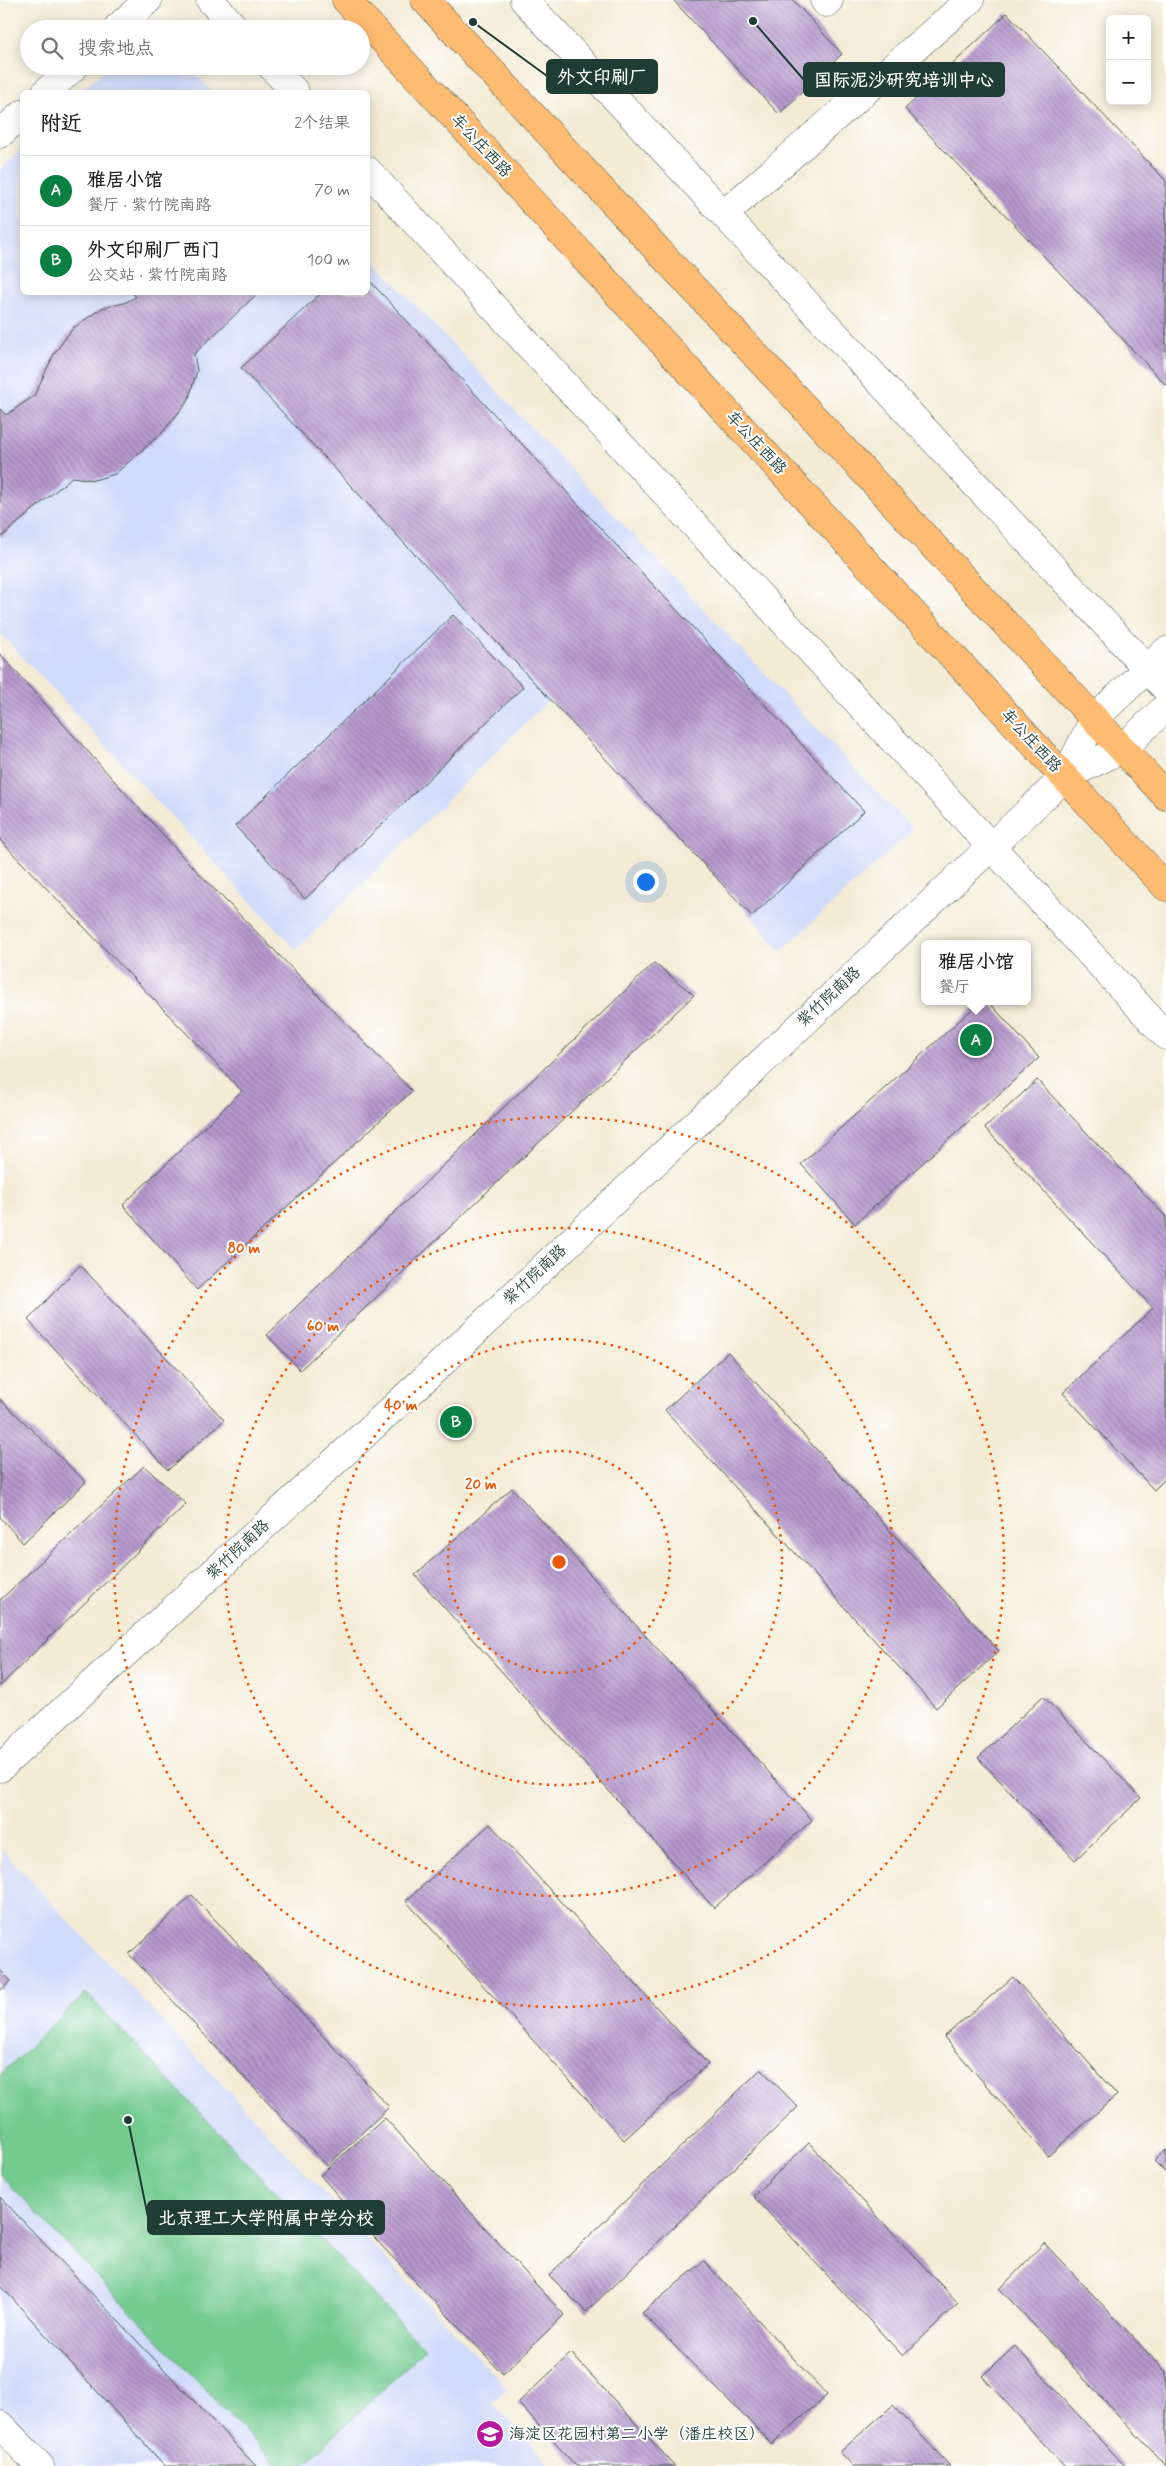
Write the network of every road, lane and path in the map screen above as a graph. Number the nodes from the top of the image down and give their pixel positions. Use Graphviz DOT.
graph roads {
  1 [pos="148,0"];
  2 [pos="210,0"];
  3 [pos="346,0"];
  4 [pos="425,0"];
  5 [pos="524,0"];
  6 [pos="824,0"];
  7 [pos="829,0"];
  8 [pos="970,0"];
  9 [pos="126,20"];
  10 [pos="228,20"];
  11 [pos="365,20"];
  12 [pos="370,26"];
  13 [pos="65,75"];
  14 [pos="279,75"];
  15 [pos="48,90"];
  16 [pos="293,90"];
  17 [pos="20,116"];
  18 [pos="0,134"];
  19 [pos="370,173"];
  20 [pos="724,214"];
  21 [pos="1157,660"];
  22 [pos="1166,689"];
  23 [pos="1166,708"];
  24 [pos="1094,719"];
  25 [pos="1122,749"];
  26 [pos="1065,777"];
  27 [pos="1166,796"];
  28 [pos="990,846"];
  29 [pos="1166,887"];
  30 [pos="1166,1036"];
  31 [pos="0,1768"];
  32 [pos="0,2424"];
  33 [pos="40,2466"];
  1 -- 9 [label="street"];
  2 -- 10 [label="street"];
  3 -- 11 [label="main road, 车公庄西路"];
  4 -- 24 [label="main road"];
  5 -- 20 [label="street"];
  6 -- 7 [label="street"];
  8 -- 20 [label="street"];
  12 -- 26 [label="main road, 车公庄西路"];
  13 -- 15 [label="street"];
  14 -- 16 [label="street"];
  17 -- 18 [label="street"];
  19 -- 28 [label="street"];
  20 -- 21 [label="street"];
  21 -- 22 [label="street"];
  21 -- 24 [label="street, 紫竹院南路"];
  23 -- 25 [label="street, 紫竹院南路"];
  24 -- 25 [label="main road"];
  24 -- 26 [label="street, 紫竹院南路"];
  25 -- 26 [label="street, 紫竹院南路"];
  25 -- 27 [label="main road"];
  26 -- 28 [label="street, 紫竹院南路"];
  26 -- 29 [label="main road, 车公庄西路"];
  28 -- 30 [label="street"];
  28 -- 31 [label="street, 紫竹院南路"];
  32 -- 33 [label="street"];
}
